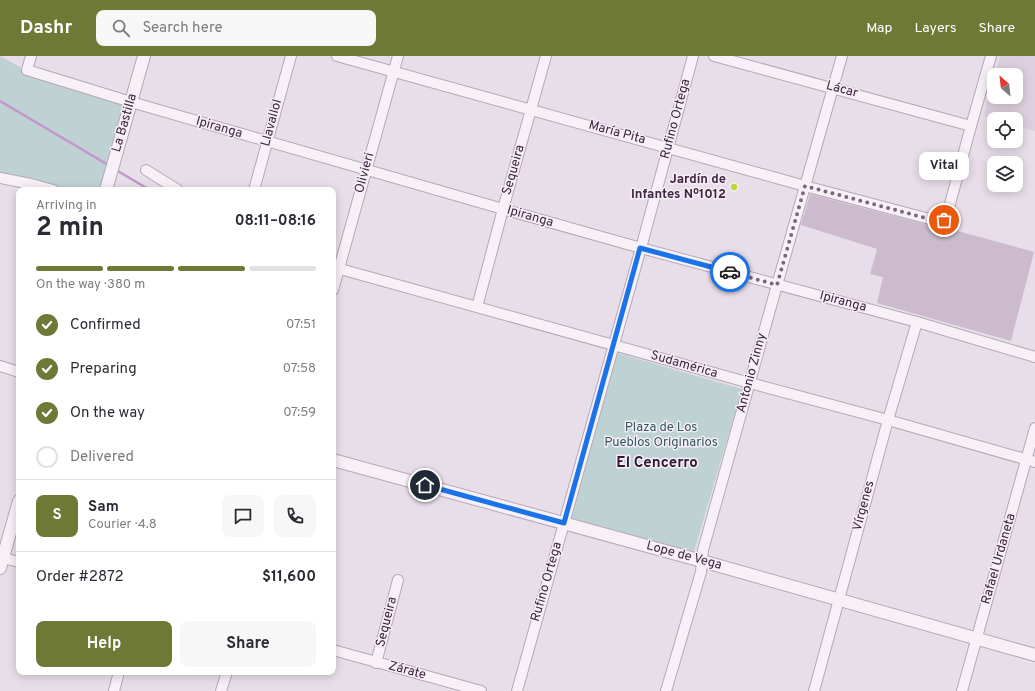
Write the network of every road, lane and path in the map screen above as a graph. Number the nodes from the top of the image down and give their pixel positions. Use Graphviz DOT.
graph roads {
  1 [pos="32,56"];
  2 [pos="144,56"];
  3 [pos="290,56"];
  4 [pos="337,56"];
  5 [pos="398,56"];
  6 [pos="546,56"];
  7 [pos="693,56"];
  8 [pos="714,56"];
  9 [pos="842,56"];
  10 [pos="991,56"];
  11 [pos="393,72"];
  12 [pos="832,88"];
  13 [pos="131,102"];
  14 [pos="531,109"];
  15 [pos="971,126"];
  16 [pos="267,142"];
  17 [pos="668,147"];
  18 [pos="146,170"];
  19 [pos="366,170"];
  20 [pos="0,178"];
  21 [pos="805,186"];
  22 [pos="42,187"];
  23 [pos="107,187"];
  24 [pos="173,187"];
  25 [pos="255,187"];
  26 [pos="503,210"];
  27 [pos="640,248"];
  28 [pos="336,268"];
  29 [pos="777,285"];
  30 [pos="477,307"];
  31 [pos="917,322"];
  32 [pos="613,345"];
  33 [pos="1035,357"];
  34 [pos="0,366"];
  35 [pos="16,371"];
  36 [pos="750,383"];
  37 [pos="888,420"];
  38 [pos="1035,428"];
  39 [pos="336,461"];
  40 [pos="1031,461"];
  41 [pos="16,511"];
  42 [pos="564,523"];
  43 [pos="1,561"];
  44 [pos="702,561"];
  45 [pos="16,562"];
  46 [pos="398,580"];
  47 [pos="839,599"];
  48 [pos="977,639"];
  49 [pos="336,651"];
  50 [pos="1035,655"];
  51 [pos="376,663"];
  52 [pos="118,675"];
  53 [pos="226,675"];
  54 [pos="114,691"];
  55 [pos="221,691"];
  56 [pos="481,691"];
  57 [pos="517,691"];
  58 [pos="666,691"];
  59 [pos="814,691"];
  60 [pos="962,691"];
  1 -- 13 [label="street, Ipiranga"];
  2 -- 13 [label="street, La Bastilla"];
  3 -- 16 [label="street, Llavallol"];
  4 -- 11 [label="street, María Pita"];
  5 -- 11 [label="street, Olivieri"];
  6 -- 14 [label="street, Sequeira"];
  7 -- 17 [label="street, Rufino Ortega"];
  8 -- 12 [label="street, Lácar"];
  9 -- 12 [label="street, Antonio Zinny"];
  10 -- 15 [label="street"];
  11 -- 14 [label="street, María Pita"];
  11 -- 19 [label="street, Olivieri"];
  12 -- 15 [label="street, Lácar"];
  12 -- 21 [label="street, Antonio Zinny"];
  13 -- 16 [label="street, Ipiranga"];
  13 -- 23 [label="street, La Bastilla"];
  14 -- 17 [label="street, María Pita"];
  14 -- 26 [label="street, Sequeira"];
  15 -- 21 [label="street, María Pita"];
  16 -- 19 [label="street, Ipiranga"];
  16 -- 25 [label="street, Llavallol"];
  17 -- 21 [label="street, María Pita"];
  17 -- 27 [label="street, Rufino Ortega"];
  18 -- 24 [label="street"];
  19 -- 26 [label="street, Ipiranga"];
  19 -- 28 [label="street, Olivieri"];
  20 -- 22 [label="street"];
  21 -- 29 [label="street, Antonio Zinny"];
  26 -- 27 [label="street, Ipiranga"];
  26 -- 30 [label="street, Sequeira"];
  27 -- 29 [label="street, Ipiranga"];
  27 -- 32 [label="street, Rufino Ortega"];
  28 -- 30 [label="street, Sudamérica"];
  29 -- 31 [label="street, Ipiranga"];
  29 -- 36 [label="street, Antonio Zinny"];
  30 -- 32 [label="street, Sudamérica"];
  31 -- 33 [label="street, Ipiranga"];
  31 -- 37 [label="street, Vírgenes"];
  32 -- 36 [label="street, Sudamérica"];
  32 -- 42 [label="street, Rufino Ortega"];
  34 -- 35 [label="street"];
  36 -- 37 [label="street, Sudamérica"];
  36 -- 44 [label="street, Antonio Zinny"];
  37 -- 40 [label="street, Sudamérica"];
  37 -- 47 [label="street, Vírgenes"];
  38 -- 40 [label="street, Rafael Urdaneta"];
  39 -- 42 [label="street, Lope de Vega"];
  40 -- 48 [label="street, Rafael Urdaneta"];
  41 -- 43 [label="street"];
  42 -- 44 [label="street, Lope de Vega"];
  42 -- 57 [label="street, Rufino Ortega"];
  43 -- 45 [label="street"];
  44 -- 47 [label="street, Lope de Vega"];
  44 -- 58 [label="street, Antonio Zinny"];
  46 -- 51 [label="street, Sequeira"];
  47 -- 48 [label="street, Lope de Vega"];
  47 -- 59 [label="street, Vírgenes"];
  48 -- 50 [label="street, Lope de Vega"];
  48 -- 60 [label="street, Rafael Urdaneta"];
  49 -- 51 [label="street, Zárate"];
  51 -- 56 [label="street, Zárate"];
  52 -- 54 [label="street"];
  53 -- 55 [label="street"];
}
